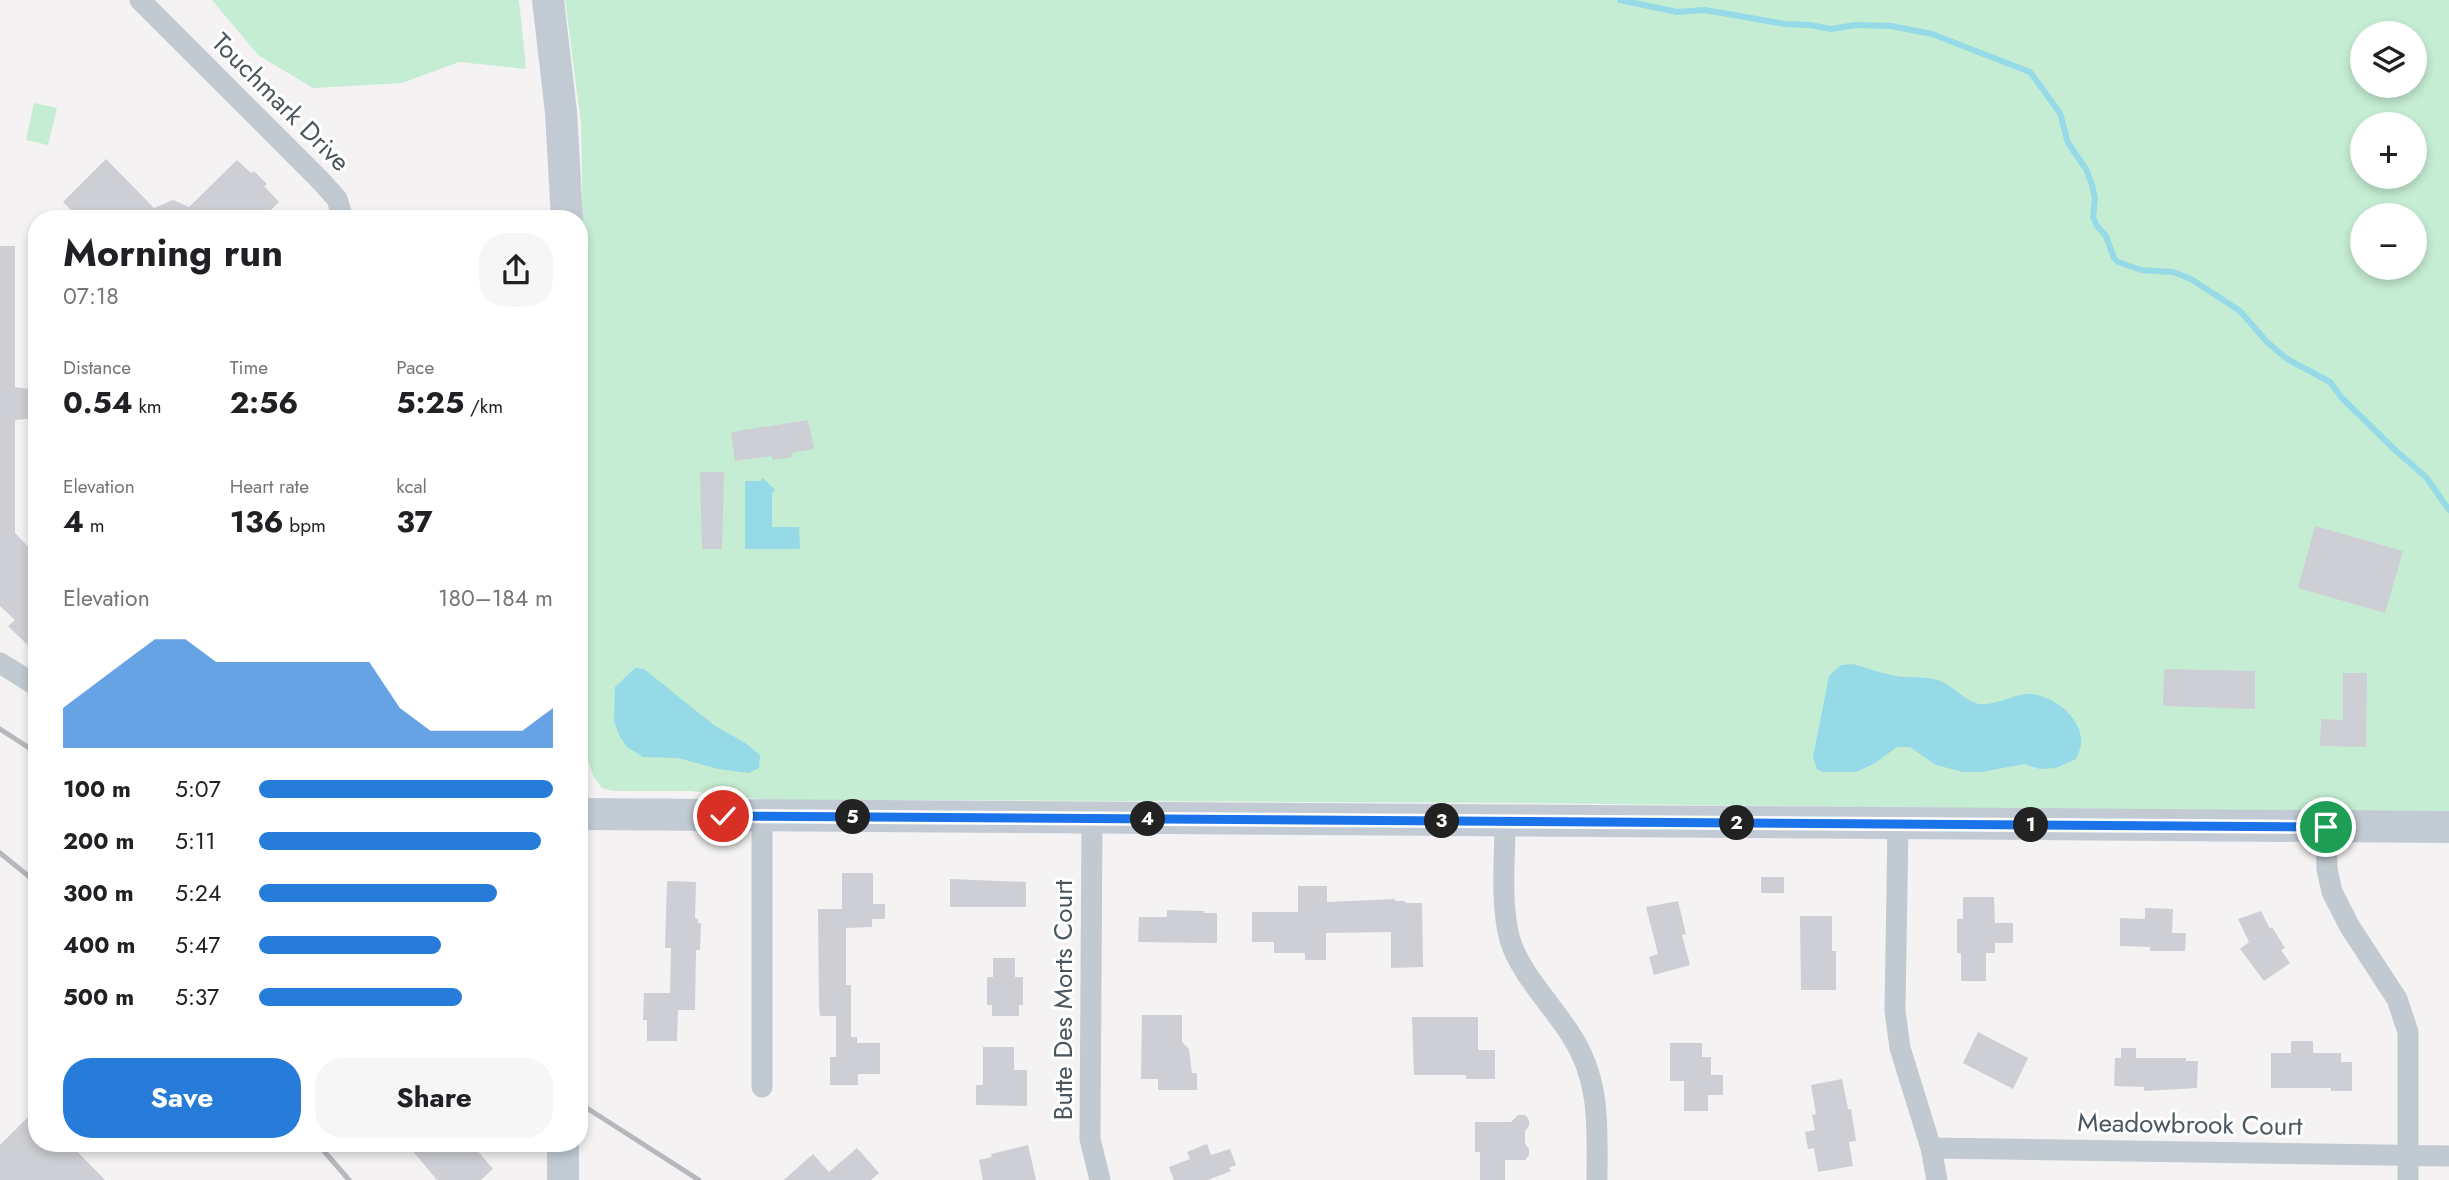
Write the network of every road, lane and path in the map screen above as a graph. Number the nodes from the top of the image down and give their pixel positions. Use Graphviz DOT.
graph roads {
  1 [pos="140,0"];
  2 [pos="548,0"];
  3 [pos="340,210"];
  4 [pos="567,210"];
  5 [pos="0,663"];
  6 [pos="28,681"];
  7 [pos="588,814"];
  8 [pos="762,817"];
  9 [pos="1093,819"];
  10 [pos="1505,822"];
  11 [pos="1898,823"];
  12 [pos="2326,827"];
  13 [pos="2449,827"];
  14 [pos="762,1087"];
  15 [pos="1931,1148"];
  16 [pos="563,1152"];
  17 [pos="2408,1155"];
  18 [pos="2449,1156"];
  19 [pos="563,1180"];
  20 [pos="1100,1180"];
  21 [pos="1597,1180"];
  22 [pos="1937,1180"];
  23 [pos="2407,1180"];
  1 -- 3 [label="street, Touchmark Drive"];
  2 -- 4 [label="main road"];
  5 -- 6 [label="street"];
  7 -- 8 [label="main road"];
  8 -- 9 [label="main road"];
  8 -- 14 [label="street"];
  9 -- 10 [label="main road"];
  9 -- 20 [label="street, Butte Des Morts Court"];
  10 -- 11 [label="main road"];
  10 -- 21 [label="street"];
  11 -- 12 [label="main road"];
  11 -- 15 [label="street"];
  12 -- 13 [label="main road"];
  12 -- 17 [label="street"];
  15 -- 17 [label="street, Meadowbrook Court"];
  15 -- 22 [label="street"];
  16 -- 19 [label="main road"];
  17 -- 18 [label="street, Meadowbrook Court"];
  17 -- 23 [label="street"];
}
